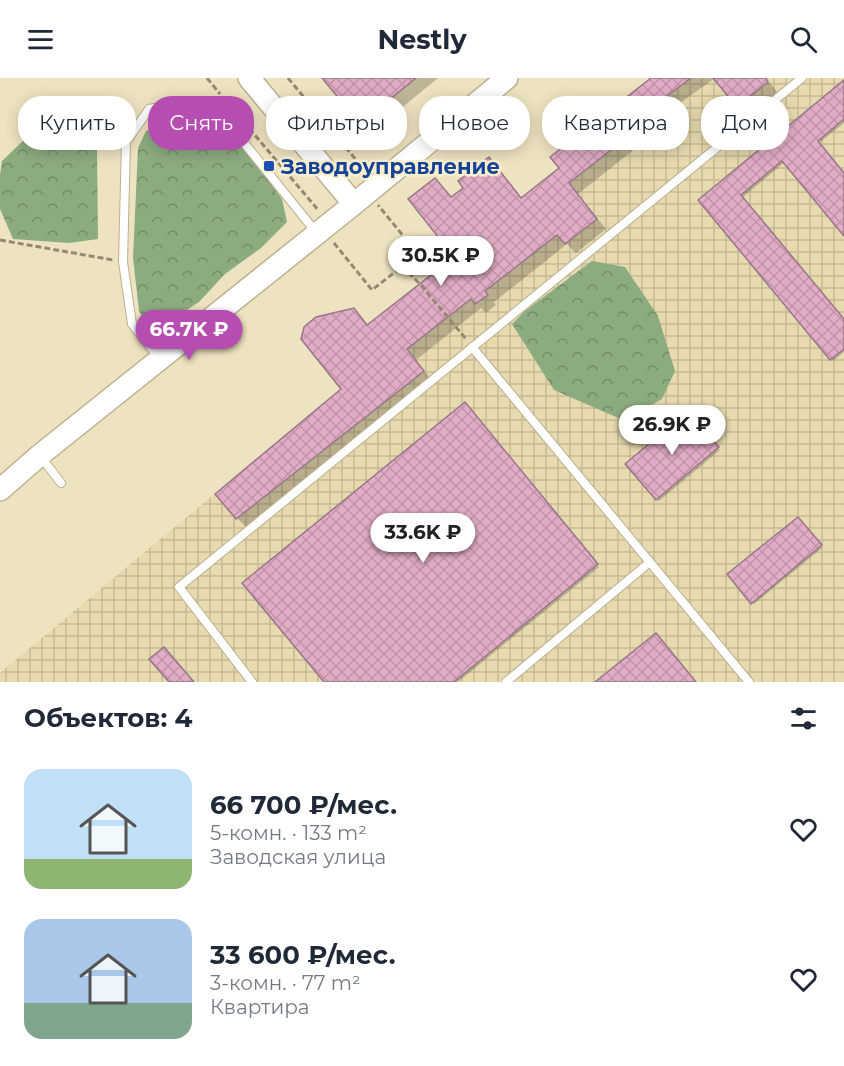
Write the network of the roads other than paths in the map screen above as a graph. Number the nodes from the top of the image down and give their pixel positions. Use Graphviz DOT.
graph roads {
  1 [pos="249,78"];
  2 [pos="507,78"];
  3 [pos="802,78"];
  4 [pos="354,204"];
  5 [pos="326,232"];
  6 [pos="472,347"];
  7 [pos="160,360"];
  8 [pos="40,455"];
  9 [pos="61,483"];
  10 [pos="0,490"];
  11 [pos="650,562"];
  12 [pos="252,682"];
  13 [pos="506,682"];
  14 [pos="749,682"];
  1 -- 4 [label="main road"];
  2 -- 4 [label="main road"];
  3 -- 6 [label="lane"];
  4 -- 5 [label="main road"];
  5 -- 7 [label="main road"];
  5 -- 7 [label="lane"];
  6 -- 11 [label="lane"];
  6 -- 12 [label="lane"];
  7 -- 8 [label="main road"];
  8 -- 9 [label="lane"];
  8 -- 10 [label="main road"];
  11 -- 13 [label="lane"];
  11 -- 14 [label="lane"];
}
